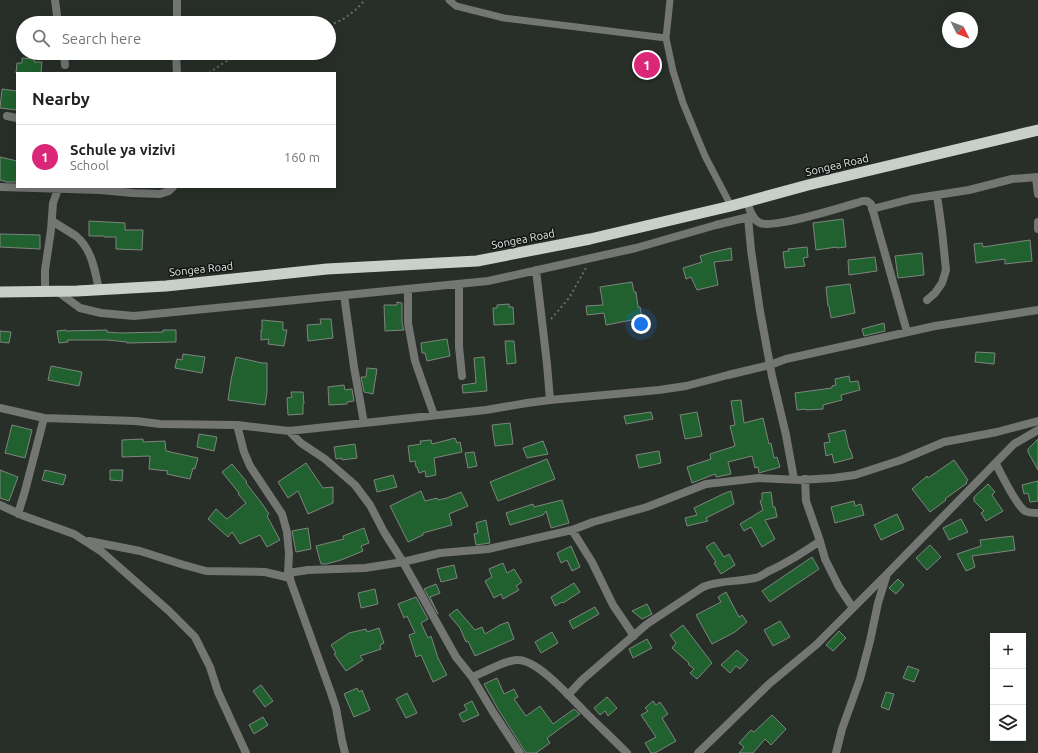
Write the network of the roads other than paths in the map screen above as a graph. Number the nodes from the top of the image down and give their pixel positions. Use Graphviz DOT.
graph roads {
  1 [pos="55,0"];
  2 [pos="177,0"];
  3 [pos="449,0"];
  4 [pos="670,0"];
  5 [pos="57,16"];
  6 [pos="177,16"];
  7 [pos="666,38"];
  8 [pos="65,60"];
  9 [pos="176,60"];
  10 [pos="65,65"];
  11 [pos="177,72"];
  12 [pos="7,116"];
  13 [pos="16,118"];
  14 [pos="1038,130"];
  15 [pos="1037,178"];
  16 [pos="0,187"];
  17 [pos="16,187"];
  18 [pos="33,188"];
  19 [pos="172,188"];
  20 [pos="58,189"];
  21 [pos="1038,194"];
  22 [pos="937,195"];
  23 [pos="747,202"];
  24 [pos="731,206"];
  25 [pos="872,209"];
  26 [pos="750,217"];
  27 [pos="52,222"];
  28 [pos="1038,222"];
  29 [pos="1038,229"];
  30 [pos="536,270"];
  31 [pos="459,284"];
  32 [pos="408,289"];
  33 [pos="99,290"];
  34 [pos="45,291"];
  35 [pos="57,291"];
  36 [pos="0,292"];
  37 [pos="344,295"];
  38 [pos="927,300"];
  39 [pos="1038,310"];
  40 [pos="907,332"];
  41 [pos="770,365"];
  42 [pos="462,376"];
  43 [pos="550,400"];
  44 [pos="0,408"];
  45 [pos="434,415"];
  46 [pos="44,418"];
  47 [pos="1038,421"];
  48 [pos="364,423"];
  49 [pos="237,425"];
  50 [pos="1038,430"];
  51 [pos="289,431"];
  52 [pos="996,464"];
  53 [pos="794,479"];
  54 [pos="805,479"];
  55 [pos="0,505"];
  56 [pos="1038,513"];
  57 [pos="18,514"];
  58 [pos="572,530"];
  59 [pos="84,540"];
  60 [pos="820,541"];
  61 [pos="403,562"];
  62 [pos="887,574"];
  63 [pos="289,576"];
  64 [pos="853,608"];
  65 [pos="634,636"];
  66 [pos="472,677"];
  67 [pos="568,694"];
  68 [pos="246,753"];
  69 [pos="345,753"];
  70 [pos="520,753"];
  71 [pos="627,753"];
  72 [pos="698,753"];
  73 [pos="836,753"];
  1 -- 5 [label="street"];
  2 -- 6 [label="street"];
  3 -- 7 [label="lane"];
  4 -- 7 [label="lane"];
  7 -- 24 [label="lane"];
  8 -- 10 [label="street"];
  9 -- 11 [label="street"];
  12 -- 13 [label="street"];
  14 -- 23 [label="highway, Songea Road"];
  15 -- 21 [label="street"];
  15 -- 22 [label="street"];
  16 -- 17 [label="street"];
  18 -- 20 [label="street"];
  19 -- 20 [label="street"];
  20 -- 27 [label="street"];
  22 -- 25 [label="street"];
  22 -- 38 [label="street"];
  23 -- 24 [label="highway, Songea Road"];
  23 -- 26 [label="street"];
  24 -- 33 [label="highway, Songea Road"];
  25 -- 26 [label="street"];
  25 -- 40 [label="street"];
  26 -- 30 [label="street"];
  26 -- 41 [label="street"];
  27 -- 33 [label="street"];
  27 -- 34 [label="street"];
  28 -- 29 [label="street"];
  30 -- 31 [label="street"];
  30 -- 43 [label="street"];
  31 -- 32 [label="street"];
  31 -- 42 [label="street"];
  32 -- 37 [label="street"];
  32 -- 45 [label="street"];
  33 -- 35 [label="highway, Songea Road"];
  34 -- 35 [label="highway, Songea Road"];
  34 -- 36 [label="highway, Songea Road"];
  35 -- 37 [label="street"];
  37 -- 48 [label="street"];
  39 -- 40 [label="street"];
  40 -- 41 [label="street"];
  41 -- 43 [label="street"];
  41 -- 53 [label="street"];
  43 -- 45 [label="street"];
  44 -- 46 [label="street"];
  45 -- 48 [label="street"];
  46 -- 49 [label="street"];
  46 -- 57 [label="street"];
  47 -- 54 [label="street"];
  48 -- 51 [label="street"];
  49 -- 51 [label="street"];
  49 -- 63 [label="street"];
  50 -- 52 [label="street"];
  51 -- 61 [label="street"];
  52 -- 56 [label="street"];
  52 -- 62 [label="street"];
  53 -- 54 [label="street"];
  53 -- 58 [label="street"];
  54 -- 60 [label="street"];
  55 -- 57 [label="street"];
  57 -- 59 [label="street"];
  58 -- 61 [label="street"];
  58 -- 65 [label="street"];
  59 -- 63 [label="street"];
  59 -- 68 [label="street"];
  60 -- 64 [label="street"];
  60 -- 65 [label="street"];
  61 -- 63 [label="street"];
  61 -- 66 [label="street"];
  62 -- 64 [label="street"];
  62 -- 73 [label="street"];
  63 -- 69 [label="street"];
  64 -- 72 [label="street"];
  65 -- 67 [label="street"];
  66 -- 67 [label="street"];
  66 -- 70 [label="street"];
  67 -- 71 [label="street"];
}
